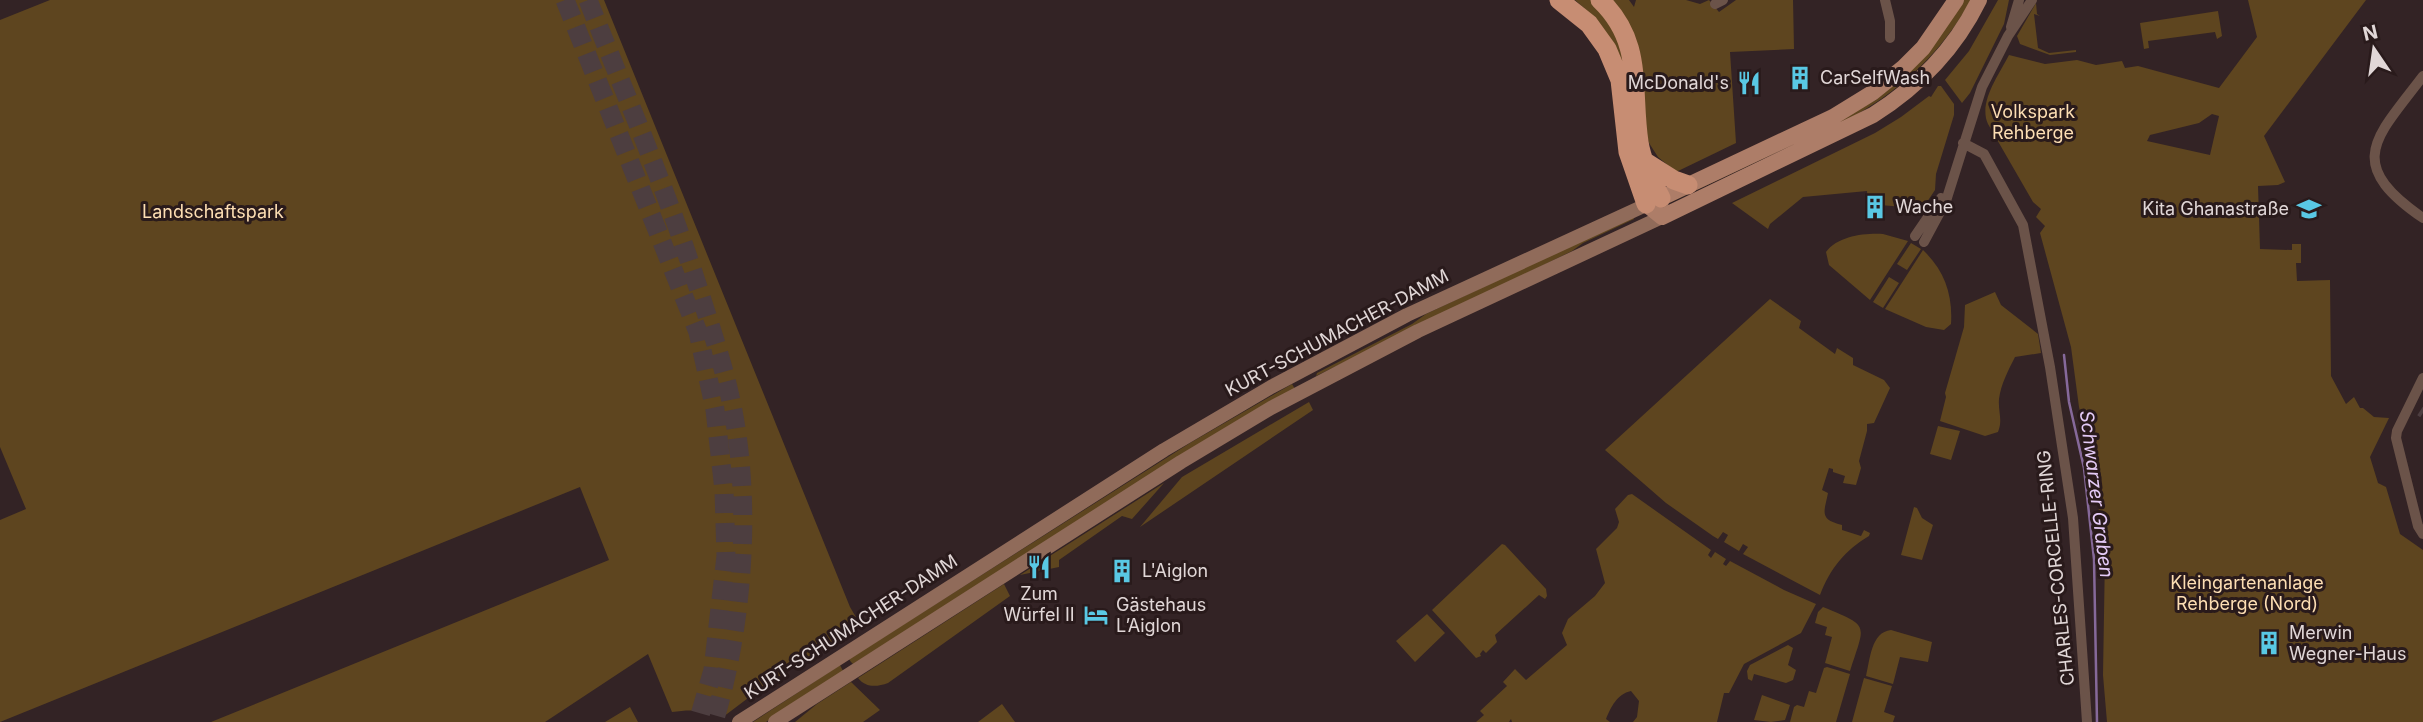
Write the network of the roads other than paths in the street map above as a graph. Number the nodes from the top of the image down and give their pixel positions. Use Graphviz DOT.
graph roads {
  1 [pos="1559,0"];
  2 [pos="1600,0"];
  3 [pos="1885,0"];
  4 [pos="1956,0"];
  5 [pos="1979,0"];
  6 [pos="2019,0"];
  7 [pos="2032,0"];
  8 [pos="2008,36"];
  9 [pos="1889,38"];
  10 [pos="2423,76"];
  11 [pos="1963,143"];
  12 [pos="1644,161"];
  13 [pos="1688,185"];
  14 [pos="1656,206"];
  15 [pos="2423,218"];
  16 [pos="1920,239"];
  17 [pos="1300,370"];
  18 [pos="2423,378"];
  19 [pos="1309,387"];
  20 [pos="2409,407"];
  21 [pos="2420,411"];
  22 [pos="2423,534"];
  23 [pos="739,722"];
  24 [pos="775,722"];
  25 [pos="2087,722"];
  1 -- 14 [label="highway"];
  2 -- 12 [label="highway"];
  3 -- 9 [label="street"];
  4 -- 13 [label="main road, KURT-SCHUMACHER-DAMM"];
  5 -- 14 [label="main road, KURT-SCHUMACHER-DAMM"];
  6 -- 8 [label="street"];
  7 -- 8 [label="street"];
  8 -- 11 [label="street"];
  10 -- 15 [label="street"];
  11 -- 16 [label="street"];
  11 -- 25 [label="street, CHARLES-CORCELLE-RING"];
  12 -- 13 [label="highway"];
  12 -- 14 [label="highway"];
  13 -- 14 [label="main road, KURT-SCHUMACHER-DAMM"];
  14 -- 17 [label="main road, KURT-SCHUMACHER-DAMM"];
  14 -- 19 [label="main road, KURT-SCHUMACHER-DAMM"];
  17 -- 19 [label="main road"];
  17 -- 23 [label="main road, KURT-SCHUMACHER-DAMM"];
  18 -- 20 [label="street"];
  19 -- 24 [label="main road, KURT-SCHUMACHER-DAMM"];
  20 -- 21 [label="street"];
  20 -- 22 [label="street"];
}
